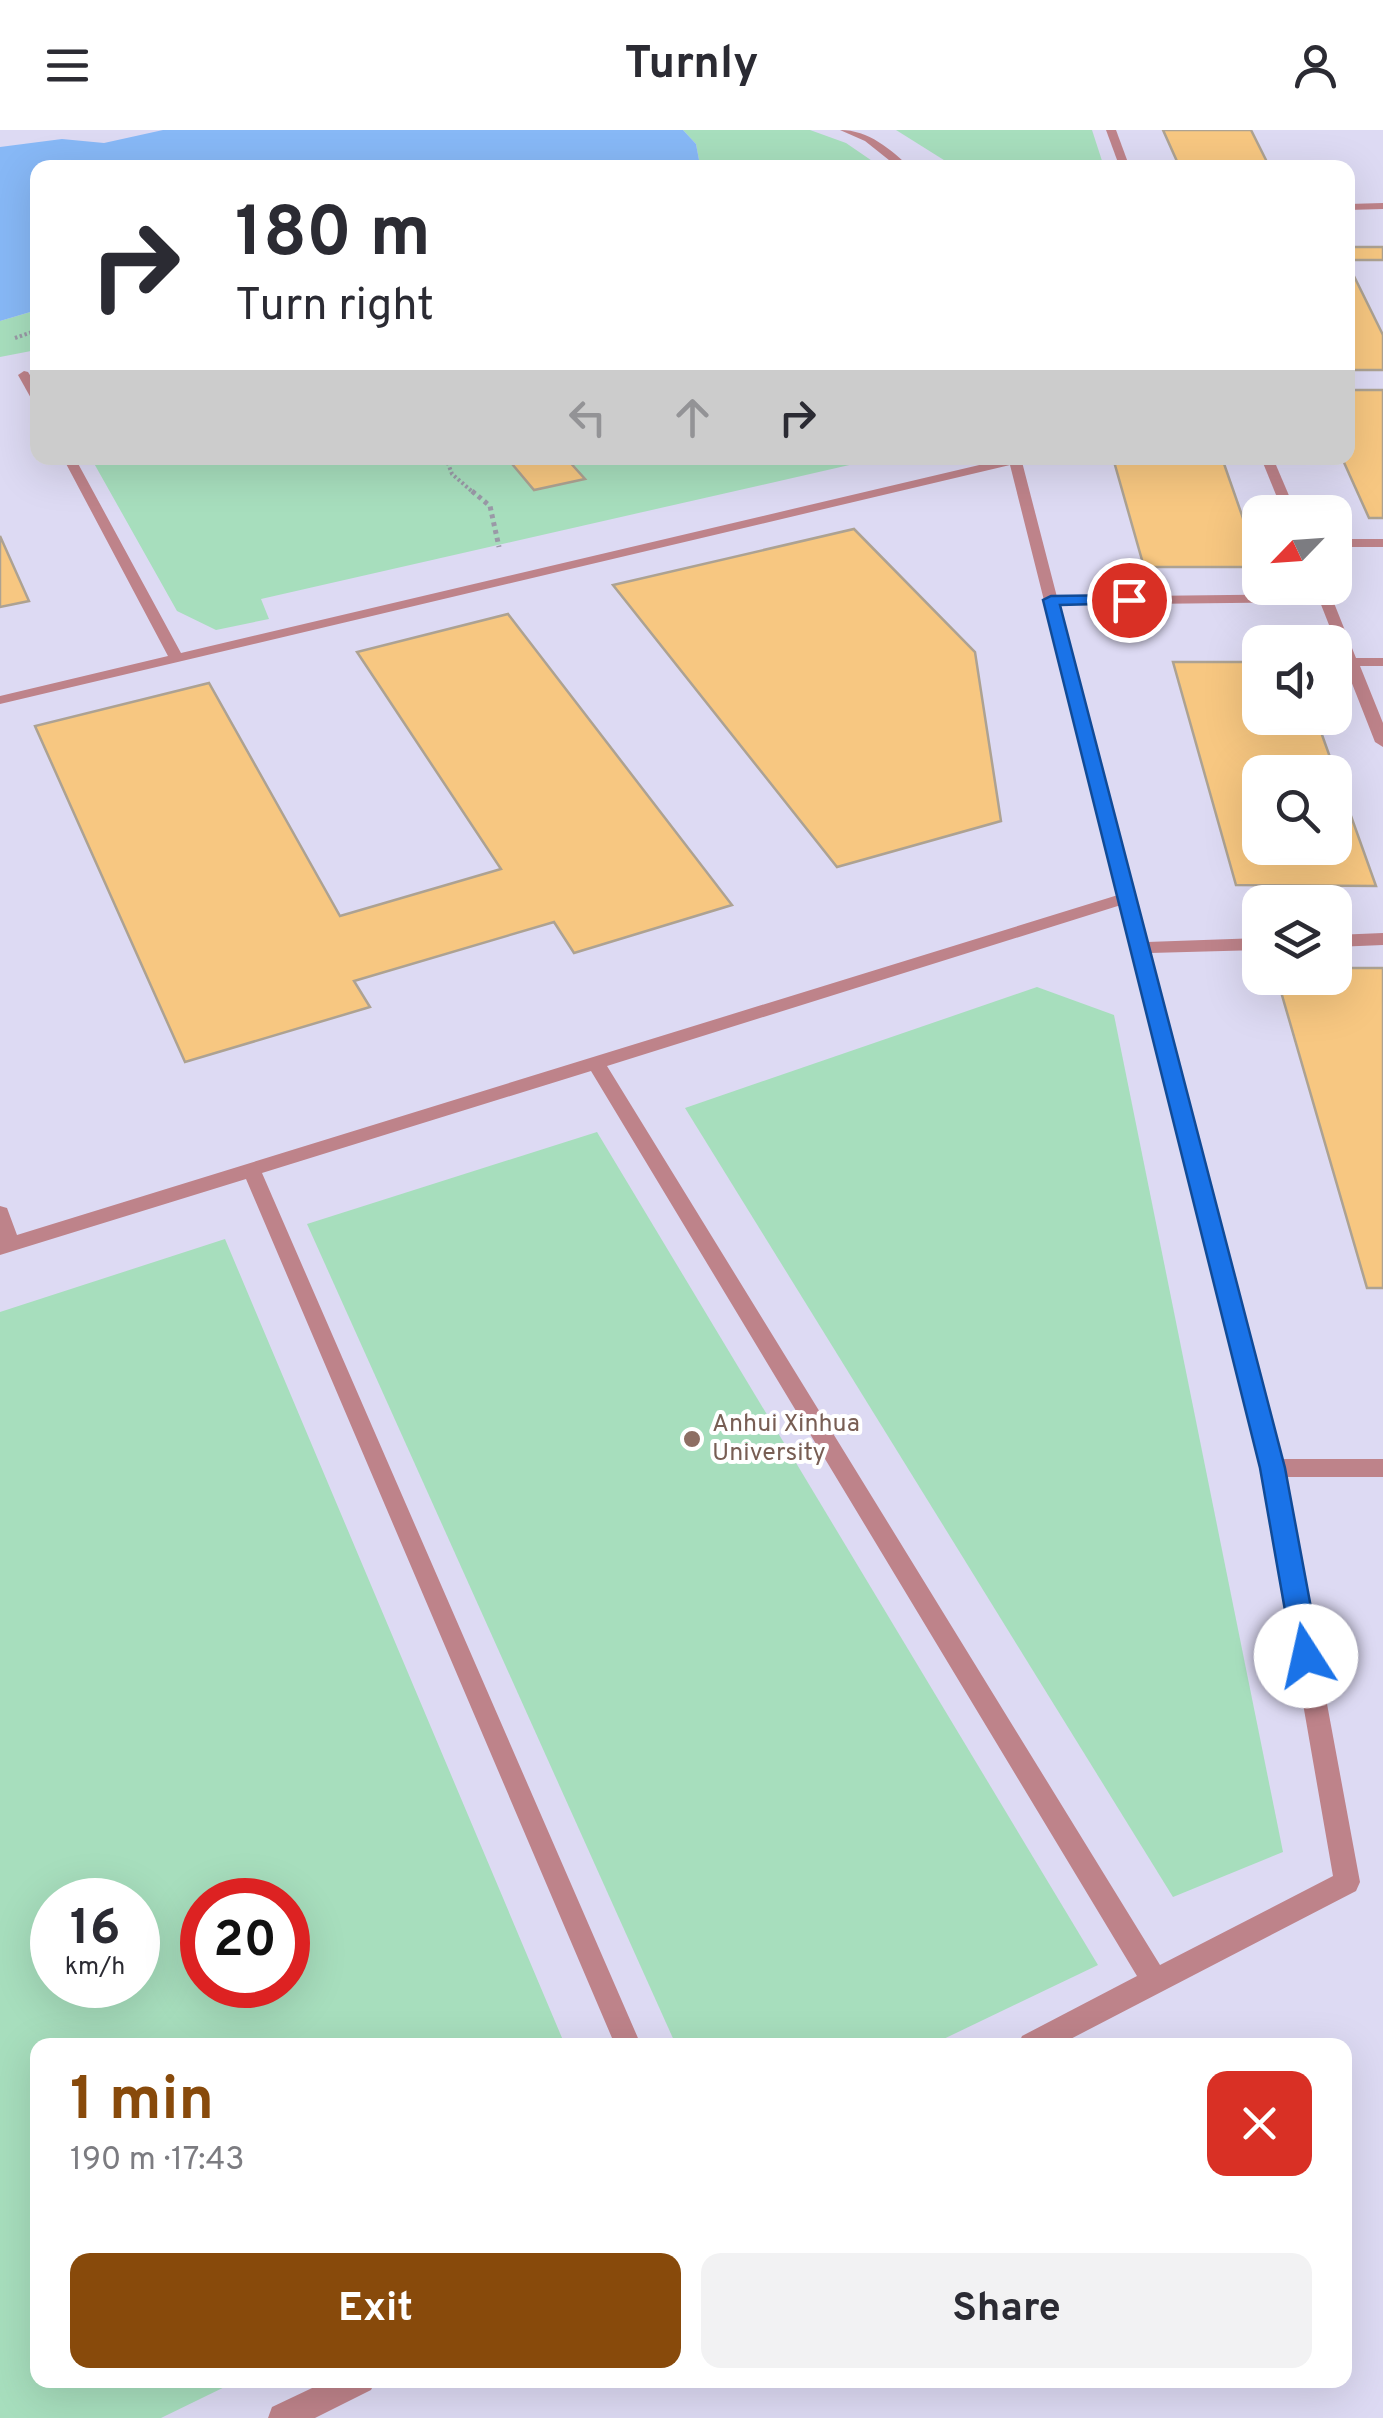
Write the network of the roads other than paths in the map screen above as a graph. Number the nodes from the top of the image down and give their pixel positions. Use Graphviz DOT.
graph roads {
  1 [pos="845,130"];
  2 [pos="1112,130"];
  3 [pos="896,160"];
  4 [pos="1122,160"];
  5 [pos="1355,206"];
  6 [pos="1383,206"];
  7 [pos="24,375"];
  8 [pos="30,386"];
  9 [pos="73,465"];
  10 [pos="990,465"];
  11 [pos="1017,465"];
  12 [pos="1270,465"];
  13 [pos="1283,495"];
  14 [pos="1352,543"];
  15 [pos="1383,543"];
  16 [pos="1242,595"];
  17 [pos="1051,600"];
  18 [pos="176,658"];
  19 [pos="1352,662"];
  20 [pos="1383,662"];
  21 [pos="1352,664"];
  22 [pos="0,700"];
  23 [pos="1383,742"];
  24 [pos="1126,898"];
  25 [pos="1383,939"];
  26 [pos="1352,940"];
  27 [pos="1242,945"];
  28 [pos="1140,948"];
  29 [pos="595,1062"];
  30 [pos="252,1169"];
  31 [pos="0,1213"];
  32 [pos="5,1247"];
  33 [pos="1272,1468"];
  34 [pos="1383,1468"];
  35 [pos="1154,1981"];
  36 [pos="625,2038"];
  37 [pos="1044,2038"];
  38 [pos="345,2388"];
  39 [pos="283,2418"];
  1 -- 3 [label="lane"];
  2 -- 4 [label="lane"];
  5 -- 6 [label="lane"];
  7 -- 8 [label="lane"];
  9 -- 18 [label="lane"];
  10 -- 18 [label="lane"];
  11 -- 17 [label="lane"];
  12 -- 13 [label="lane"];
  14 -- 15 [label="lane"];
  16 -- 17 [label="lane"];
  17 -- 24 [label="lane"];
  18 -- 22 [label="lane"];
  19 -- 20 [label="lane"];
  21 -- 23 [label="lane"];
  24 -- 28 [label="lane"];
  24 -- 29 [label="lane"];
  25 -- 26 [label="lane"];
  27 -- 28 [label="lane"];
  28 -- 33 [label="lane"];
  29 -- 30 [label="lane"];
  29 -- 35 [label="lane"];
  30 -- 32 [label="lane"];
  30 -- 36 [label="lane"];
  31 -- 32 [label="lane"];
  33 -- 34 [label="lane"];
  33 -- 35 [label="lane"];
  35 -- 37 [label="lane"];
  38 -- 39 [label="lane"];
}
